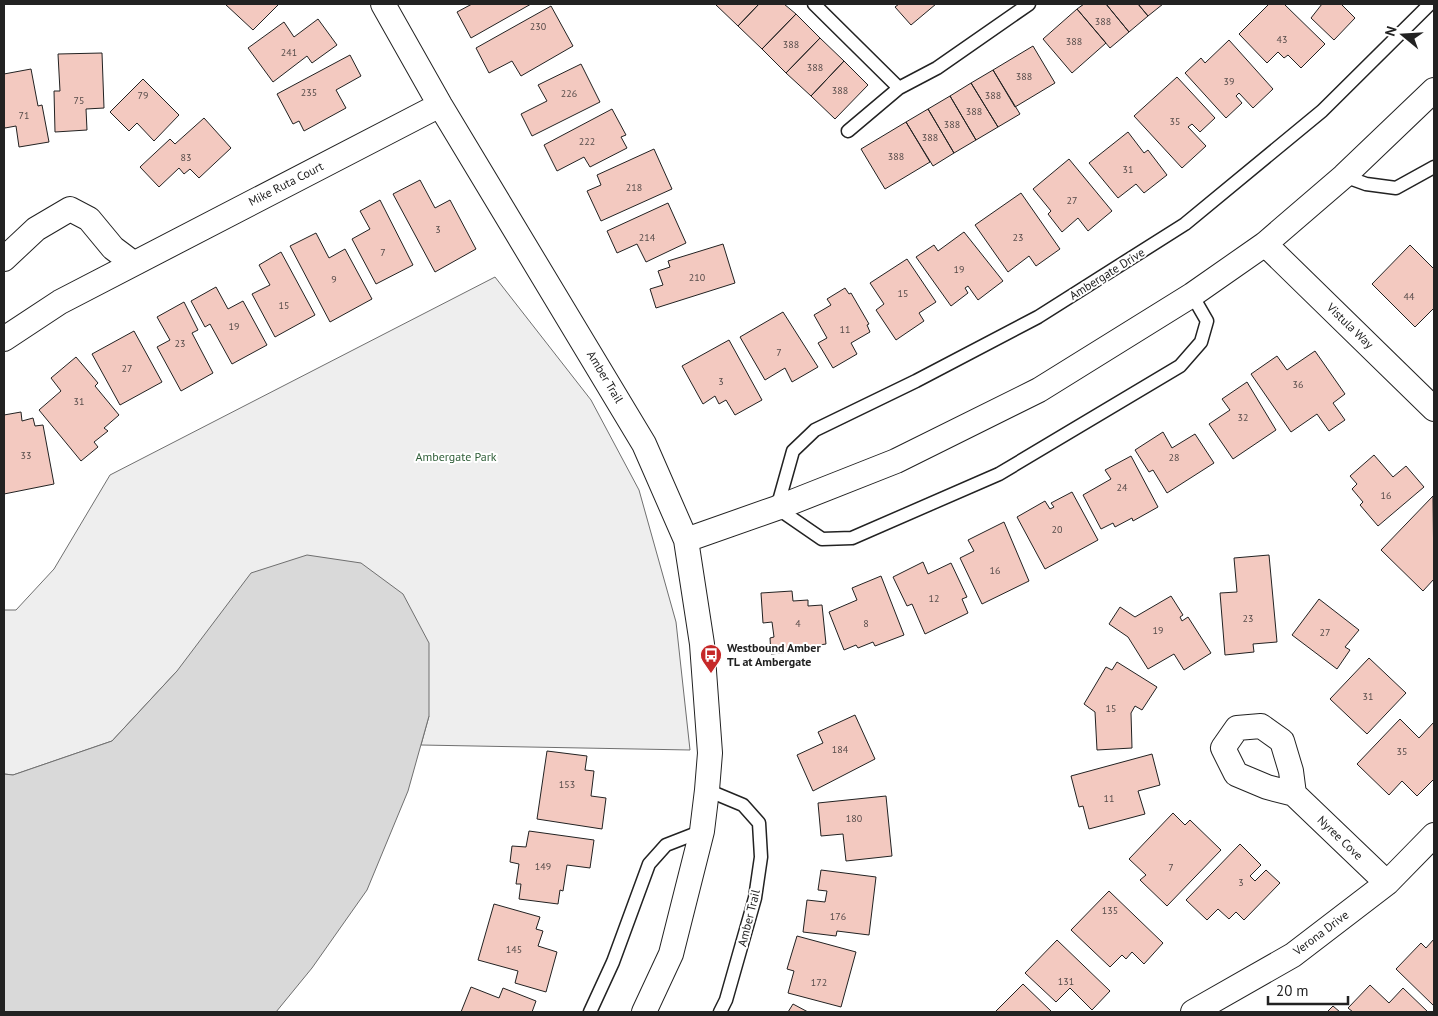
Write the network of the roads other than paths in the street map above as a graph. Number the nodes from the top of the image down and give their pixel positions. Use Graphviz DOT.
graph roads {
  1 [pos="383,4"];
  2 [pos="814,4"];
  3 [pos="1029,4"];
  4 [pos="1430,4"];
  5 [pos="899,88"];
  6 [pos="1434,90"];
  7 [pos="440,105"];
  8 [pos="848,131"];
  9 [pos="1434,167"];
  10 [pos="1344,176"];
  11 [pos="1265,244"];
  12 [pos="4,259"];
  13 [pos="133,263"];
  14 [pos="1192,295"];
  15 [pos="4,338"];
  16 [pos="1434,409"];
  17 [pos="777,508"];
  18 [pos="686,540"];
  19 [pos="707,790"];
  20 [pos="1294,794"];
  21 [pos="702,831"];
  22 [pos="1434,835"];
  23 [pos="1387,883"];
  24 [pos="590,1012"];
  25 [pos="644,1012"];
  26 [pos="720,1012"];
  27 [pos="1193,1012"];
  1 -- 7 [label="street, Amber Trail"];
  2 -- 5 [label="lane"];
  3 -- 5 [label="lane"];
  4 -- 17 [label="lane, Ambergate Drive"];
  5 -- 8 [label="lane"];
  6 -- 10 [label="street"];
  7 -- 13 [label="street, Mike Ruta Court"];
  7 -- 18 [label="street, Amber Trail"];
  9 -- 10 [label="lane"];
  10 -- 11 [label="street"];
  11 -- 14 [label="street"];
  11 -- 16 [label="street, Vistula Way"];
  12 -- 13 [label="street"];
  13 -- 15 [label="street, Mike Ruta Court"];
  14 -- 17 [label="street"];
  14 -- 17 [label="lane"];
  17 -- 18 [label="street"];
  18 -- 19 [label="street, Amber Trail"];
  19 -- 21 [label="street, Amber Trail"];
  19 -- 26 [label="lane, Amber Trail"];
  20 -- 23 [label="street, Nyree Cove"];
  21 -- 24 [label="lane"];
  21 -- 25 [label="street, Amber Trail"];
  22 -- 23 [label="street, Verona Drive"];
  23 -- 27 [label="street, Verona Drive"];
}
